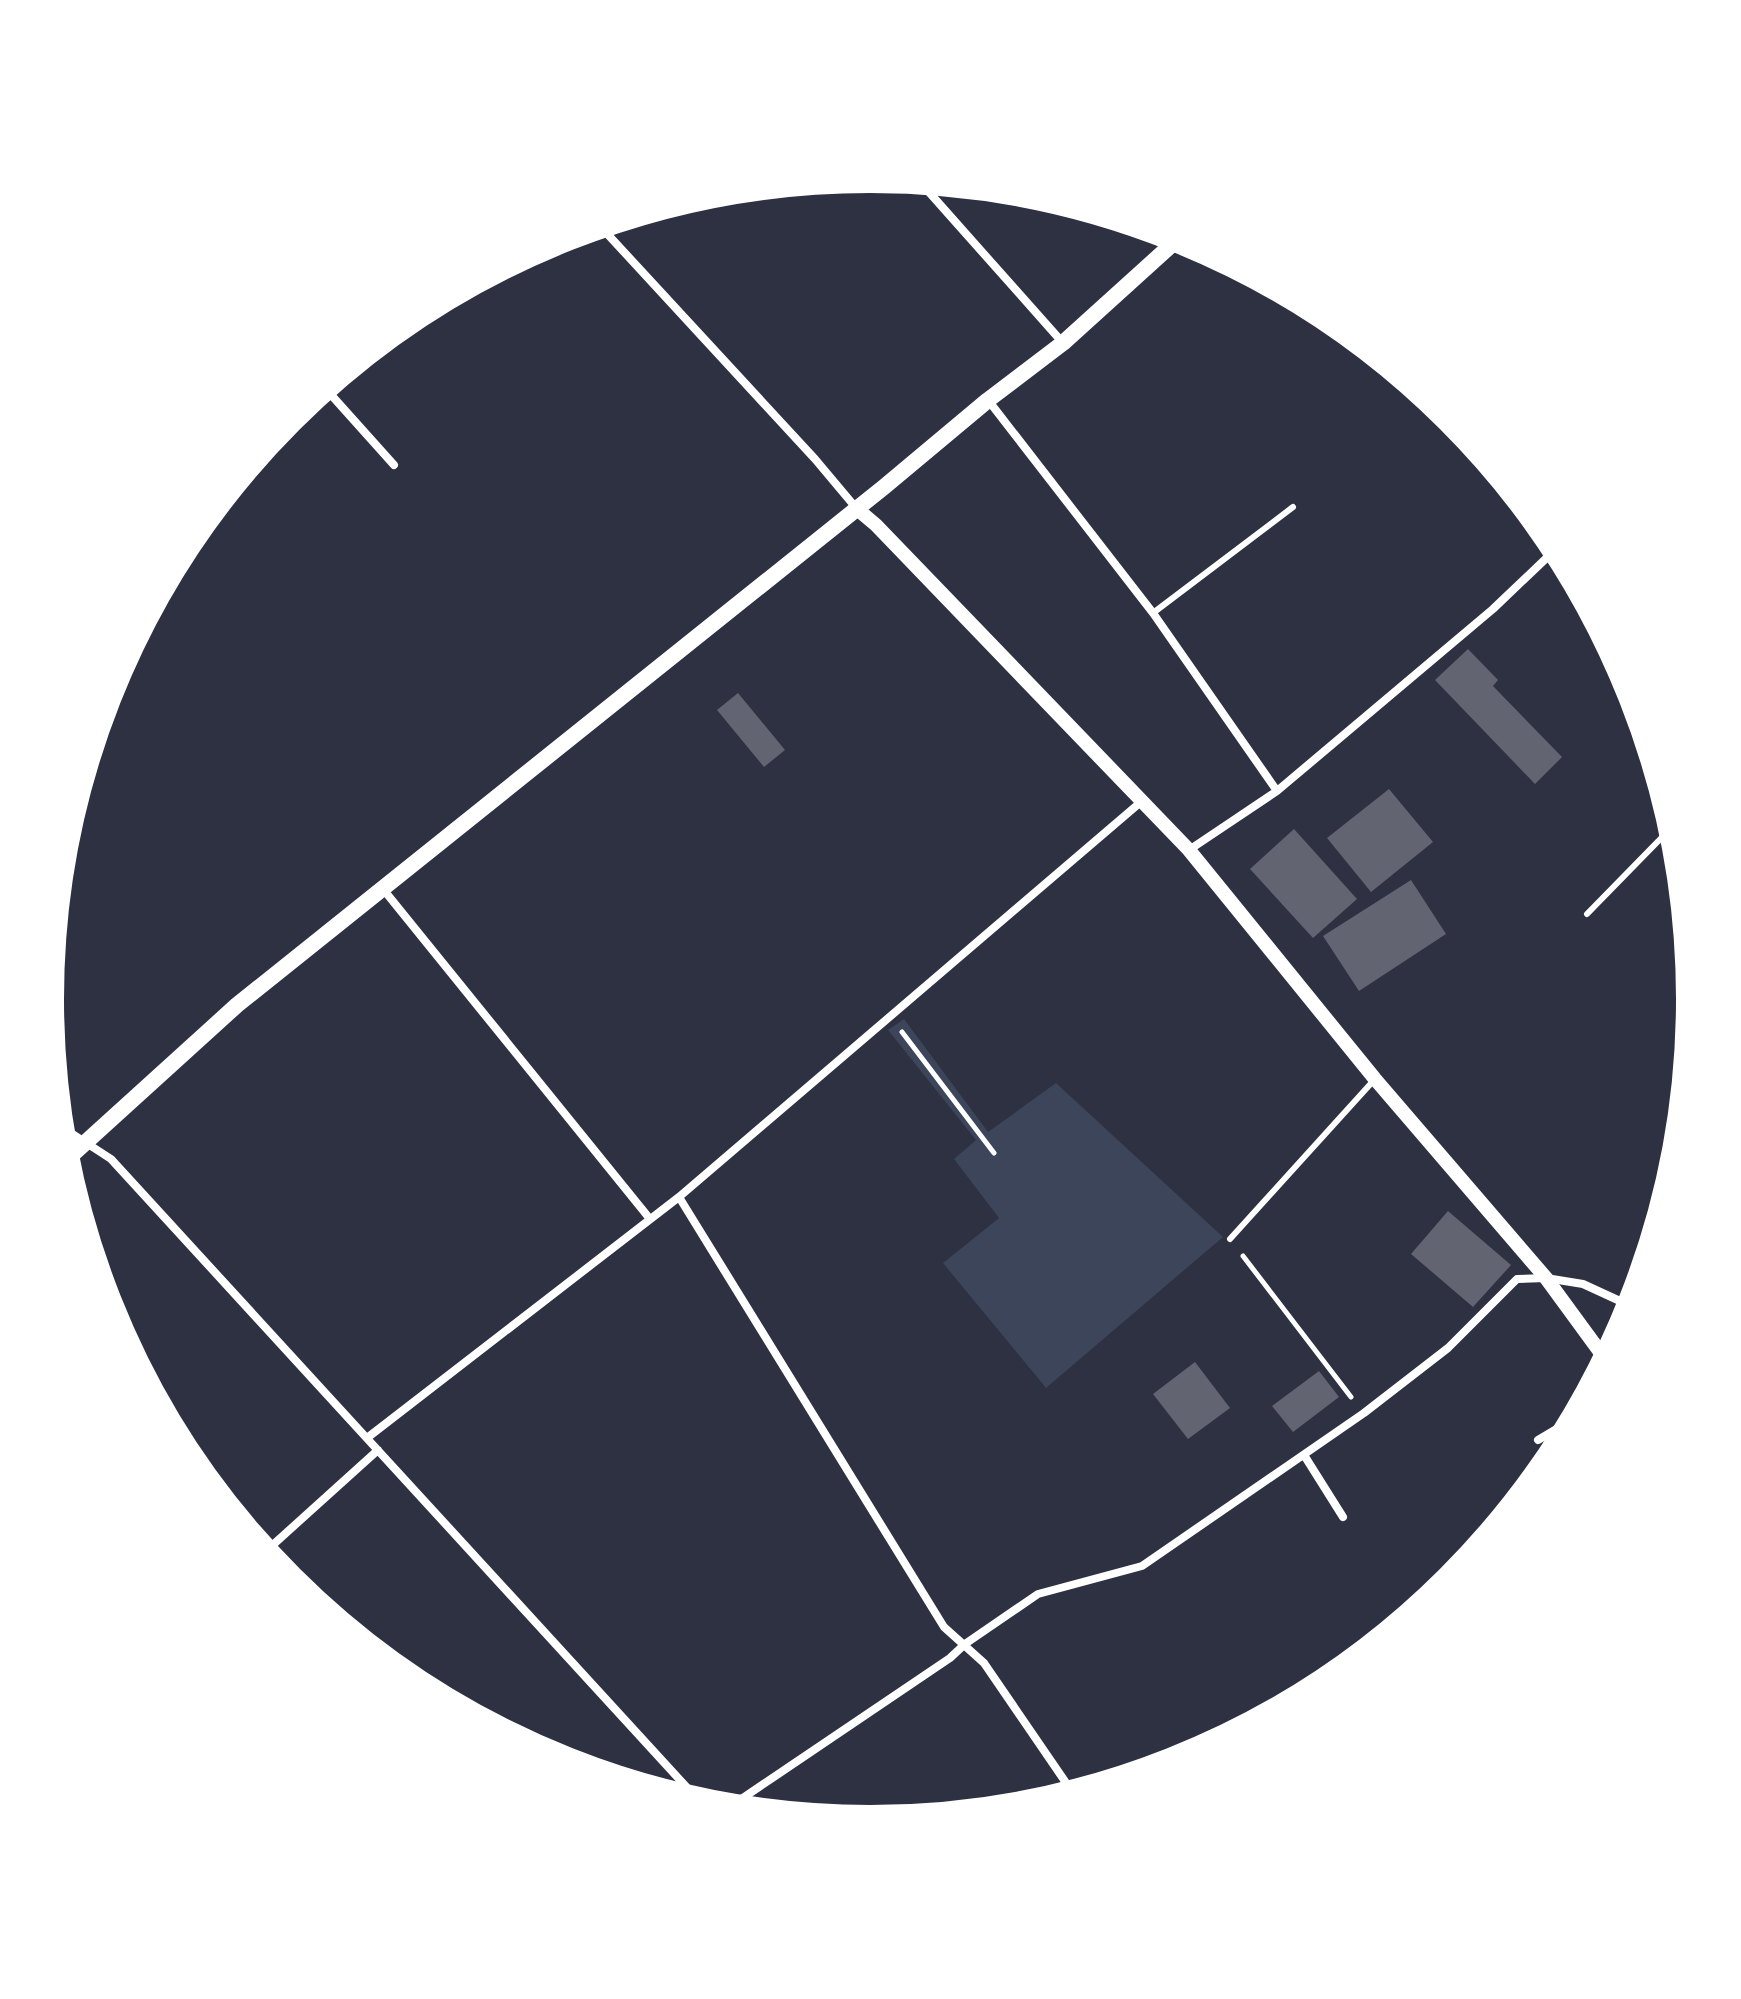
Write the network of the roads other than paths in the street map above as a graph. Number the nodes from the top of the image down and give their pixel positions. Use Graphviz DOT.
graph roads {
  1 [pos="930,194"];
  2 [pos="608,235"];
  3 [pos="1168,248"];
  4 [pos="1063,343"];
  5 [pos="332,396"];
  6 [pos="988,400"];
  7 [pos="394,465"];
  8 [pos="1293,507"];
  9 [pos="857,509"];
  10 [pos="1547,557"];
  11 [pos="1153,613"];
  12 [pos="1277,791"];
  13 [pos="1142,801"];
  14 [pos="1662,837"];
  15 [pos="1189,850"];
  16 [pos="383,889"];
  17 [pos="1587,914"];
  18 [pos="1375,1079"];
  19 [pos="74,1136"];
  20 [pos="84,1144"];
  21 [pos="77,1150"];
  22 [pos="679,1197"];
  23 [pos="650,1219"];
  24 [pos="1230,1239"];
  25 [pos="1546,1278"];
  26 [pos="1620,1301"];
  27 [pos="1599,1350"];
  28 [pos="1555,1430"];
  29 [pos="367,1438"];
  30 [pos="1538,1440"];
  31 [pos="378,1450"];
  32 [pos="1304,1455"];
  33 [pos="1343,1517"];
  34 [pos="274,1544"];
  35 [pos="965,1644"];
  36 [pos="1066,1783"];
  37 [pos="685,1786"];
  38 [pos="744,1797"];
  1 -- 4 [label="street"];
  2 -- 9 [label="street"];
  3 -- 4 [label="main road"];
  4 -- 6 [label="main road"];
  5 -- 7 [label="street"];
  6 -- 9 [label="main road"];
  6 -- 11 [label="street"];
  8 -- 11 [label="lane"];
  9 -- 13 [label="street"];
  9 -- 16 [label="main road"];
  10 -- 12 [label="street"];
  11 -- 12 [label="street"];
  12 -- 15 [label="street"];
  13 -- 15 [label="street"];
  13 -- 22 [label="street"];
  14 -- 17 [label="lane"];
  15 -- 18 [label="street"];
  16 -- 20 [label="main road"];
  16 -- 23 [label="street"];
  18 -- 24 [label="lane"];
  18 -- 25 [label="street"];
  19 -- 20 [label="street"];
  20 -- 21 [label="main road"];
  20 -- 29 [label="street"];
  22 -- 23 [label="street"];
  22 -- 35 [label="street"];
  23 -- 29 [label="street"];
  25 -- 26 [label="street"];
  25 -- 27 [label="street"];
  25 -- 32 [label="street"];
  28 -- 30 [label="street"];
  29 -- 31 [label="street"];
  31 -- 34 [label="street"];
  31 -- 37 [label="street"];
  32 -- 33 [label="street"];
  32 -- 35 [label="street"];
  35 -- 36 [label="street"];
  35 -- 38 [label="street"];
}
